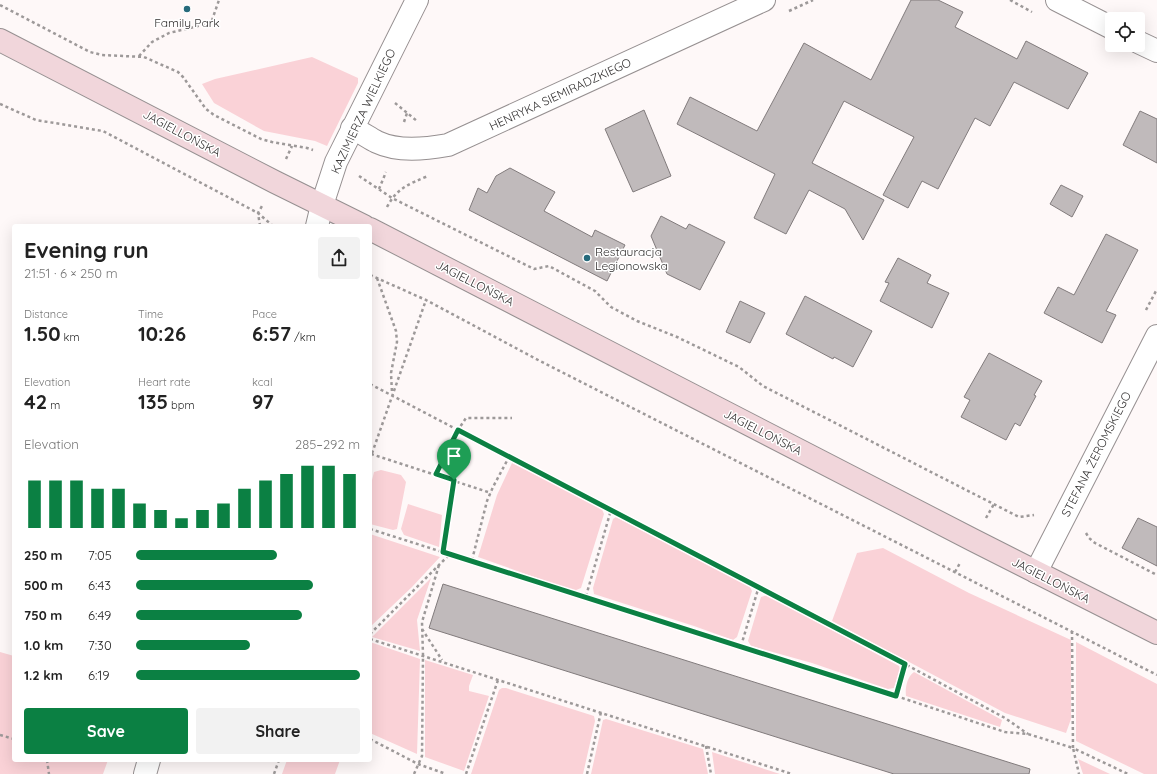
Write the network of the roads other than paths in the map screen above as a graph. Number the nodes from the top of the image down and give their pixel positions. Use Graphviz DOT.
graph roads {
  1 [pos="417,0"];
  2 [pos="764,0"];
  3 [pos="1057,0"];
  4 [pos="1105,24"];
  5 [pos="0,40"];
  6 [pos="1145,45"];
  7 [pos="1157,51"];
  8 [pos="352,128"];
  9 [pos="320,216"];
  10 [pos="355,224"];
  11 [pos="372,230"];
  12 [pos="1157,336"];
  13 [pos="1036,572"];
  14 [pos="1157,633"];
  15 [pos="148,762"];
  16 [pos="144,774"];
  1 -- 8 [label="street, KAZIMIERZA WIELKIEGO"];
  2 -- 8 [label="street, HENRYKA SIEMIRADZKIEGO"];
  3 -- 4 [label="street"];
  5 -- 9 [label="street, JAGIELLOŃSKA"];
  6 -- 7 [label="street"];
  8 -- 9 [label="street, KAZIMIERZA WIELKIEGO"];
  9 -- 10 [label="street, JAGIELLOŃSKA"];
  11 -- 13 [label="street, JAGIELLOŃSKA"];
  12 -- 13 [label="street, STEFANA ŻEROMSKIEGO"];
  13 -- 14 [label="street, JAGIELLOŃSKA"];
  15 -- 16 [label="street"];
}
